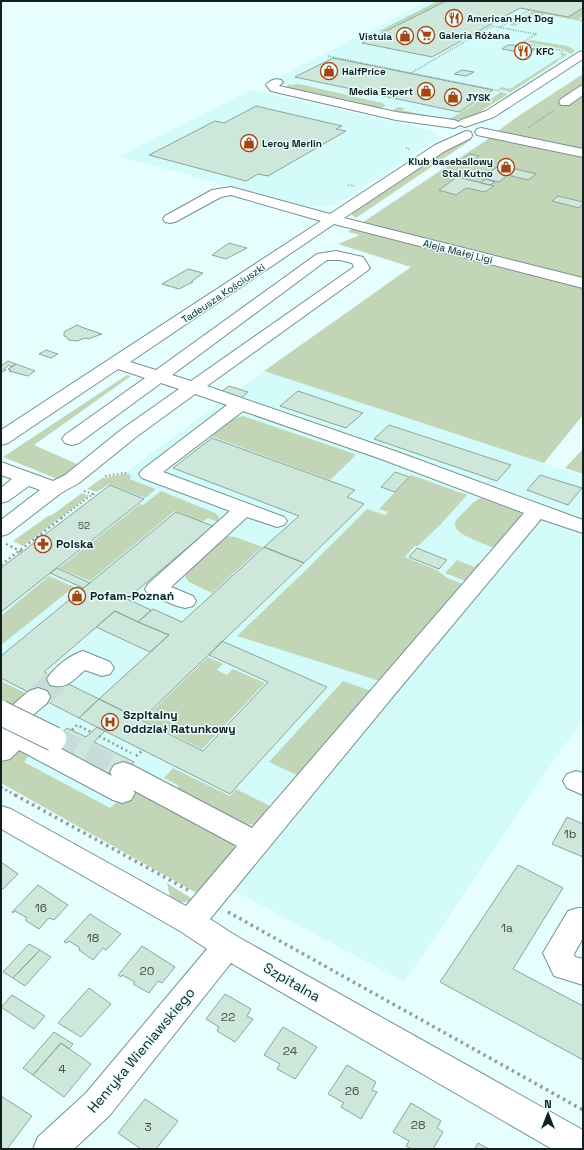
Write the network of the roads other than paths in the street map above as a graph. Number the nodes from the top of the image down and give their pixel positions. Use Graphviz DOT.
graph roads {
  1 [pos="583,54"];
  2 [pos="299,82"];
  3 [pos="583,89"];
  4 [pos="565,102"];
  5 [pos="397,103"];
  6 [pos="411,106"];
  7 [pos="380,113"];
  8 [pos="490,114"];
  9 [pos="453,129"];
  10 [pos="480,129"];
  11 [pos="583,153"];
  12 [pos="170,219"];
  13 [pos="333,219"];
  14 [pos="298,242"];
  15 [pos="332,254"];
  16 [pos="583,283"];
  17 [pos="116,363"];
  18 [pos="158,376"];
  19 [pos="192,388"];
  20 [pos="240,404"];
  21 [pos="1,439"];
  22 [pos="72,439"];
  23 [pos="1,468"];
  24 [pos="26,479"];
  25 [pos="54,489"];
  26 [pos="1,497"];
  27 [pos="244,509"];
  28 [pos="537,511"];
  29 [pos="277,521"];
  30 [pos="583,527"];
  31 [pos="6,538"];
  32 [pos="185,601"];
  33 [pos="102,668"];
  34 [pos="59,680"];
  35 [pos="38,697"];
  36 [pos="1,713"];
  37 [pos="1,730"];
  38 [pos="63,734"];
  39 [pos="1,752"];
  40 [pos="1,816"];
  41 [pos="256,843"];
  42 [pos="200,912"];
  43 [pos="583,920"];
  44 [pos="227,946"];
  45 [pos="583,972"];
  46 [pos="583,1148"];
  47 [pos="50,1149"];
  1 -- 8 [label="street, Tadeusza Kościuszki"];
  2 -- 7 [label="street"];
  3 -- 4 [label="street"];
  5 -- 7 [label="street"];
  6 -- 9 [label="street"];
  7 -- 9 [label="street"];
  8 -- 9 [label="street, Tadeusza Kościuszki"];
  8 -- 10 [label="street, Tadeusza Kościuszki"];
  9 -- 10 [label="street"];
  9 -- 13 [label="street, Tadeusza Kościuszki"];
  10 -- 11 [label="street"];
  12 -- 13 [label="street, Aleja Małej Ligi"];
  13 -- 14 [label="street, Tadeusza Kościuszki"];
  13 -- 16 [label="street, Aleja Małej Ligi"];
  14 -- 15 [label="street"];
  14 -- 17 [label="street, Tadeusza Kościuszki"];
  15 -- 18 [label="street"];
  15 -- 19 [label="street"];
  17 -- 18 [label="street"];
  17 -- 21 [label="street, Tadeusza Kościuszki"];
  18 -- 19 [label="street"];
  18 -- 22 [label="street"];
  19 -- 20 [label="street"];
  19 -- 25 [label="street"];
  20 -- 27 [label="street"];
  20 -- 28 [label="street"];
  23 -- 24 [label="street"];
  24 -- 25 [label="street"];
  24 -- 26 [label="street"];
  25 -- 31 [label="street"];
  27 -- 29 [label="street"];
  27 -- 32 [label="street"];
  28 -- 30 [label="street"];
  28 -- 41 [label="street"];
  33 -- 34 [label="street"];
  35 -- 37 [label="street"];
  36 -- 38 [label="street, bridge"];
  39 -- 41 [label="street"];
  40 -- 42 [label="street, Szpitalna"];
  41 -- 42 [label="street"];
  42 -- 44 [label="street, Szpitalna"];
  43 -- 45 [label="street"];
  44 -- 46 [label="street, Szpitalna"];
  44 -- 47 [label="street, Henryka Wieniawskiego"];
}
